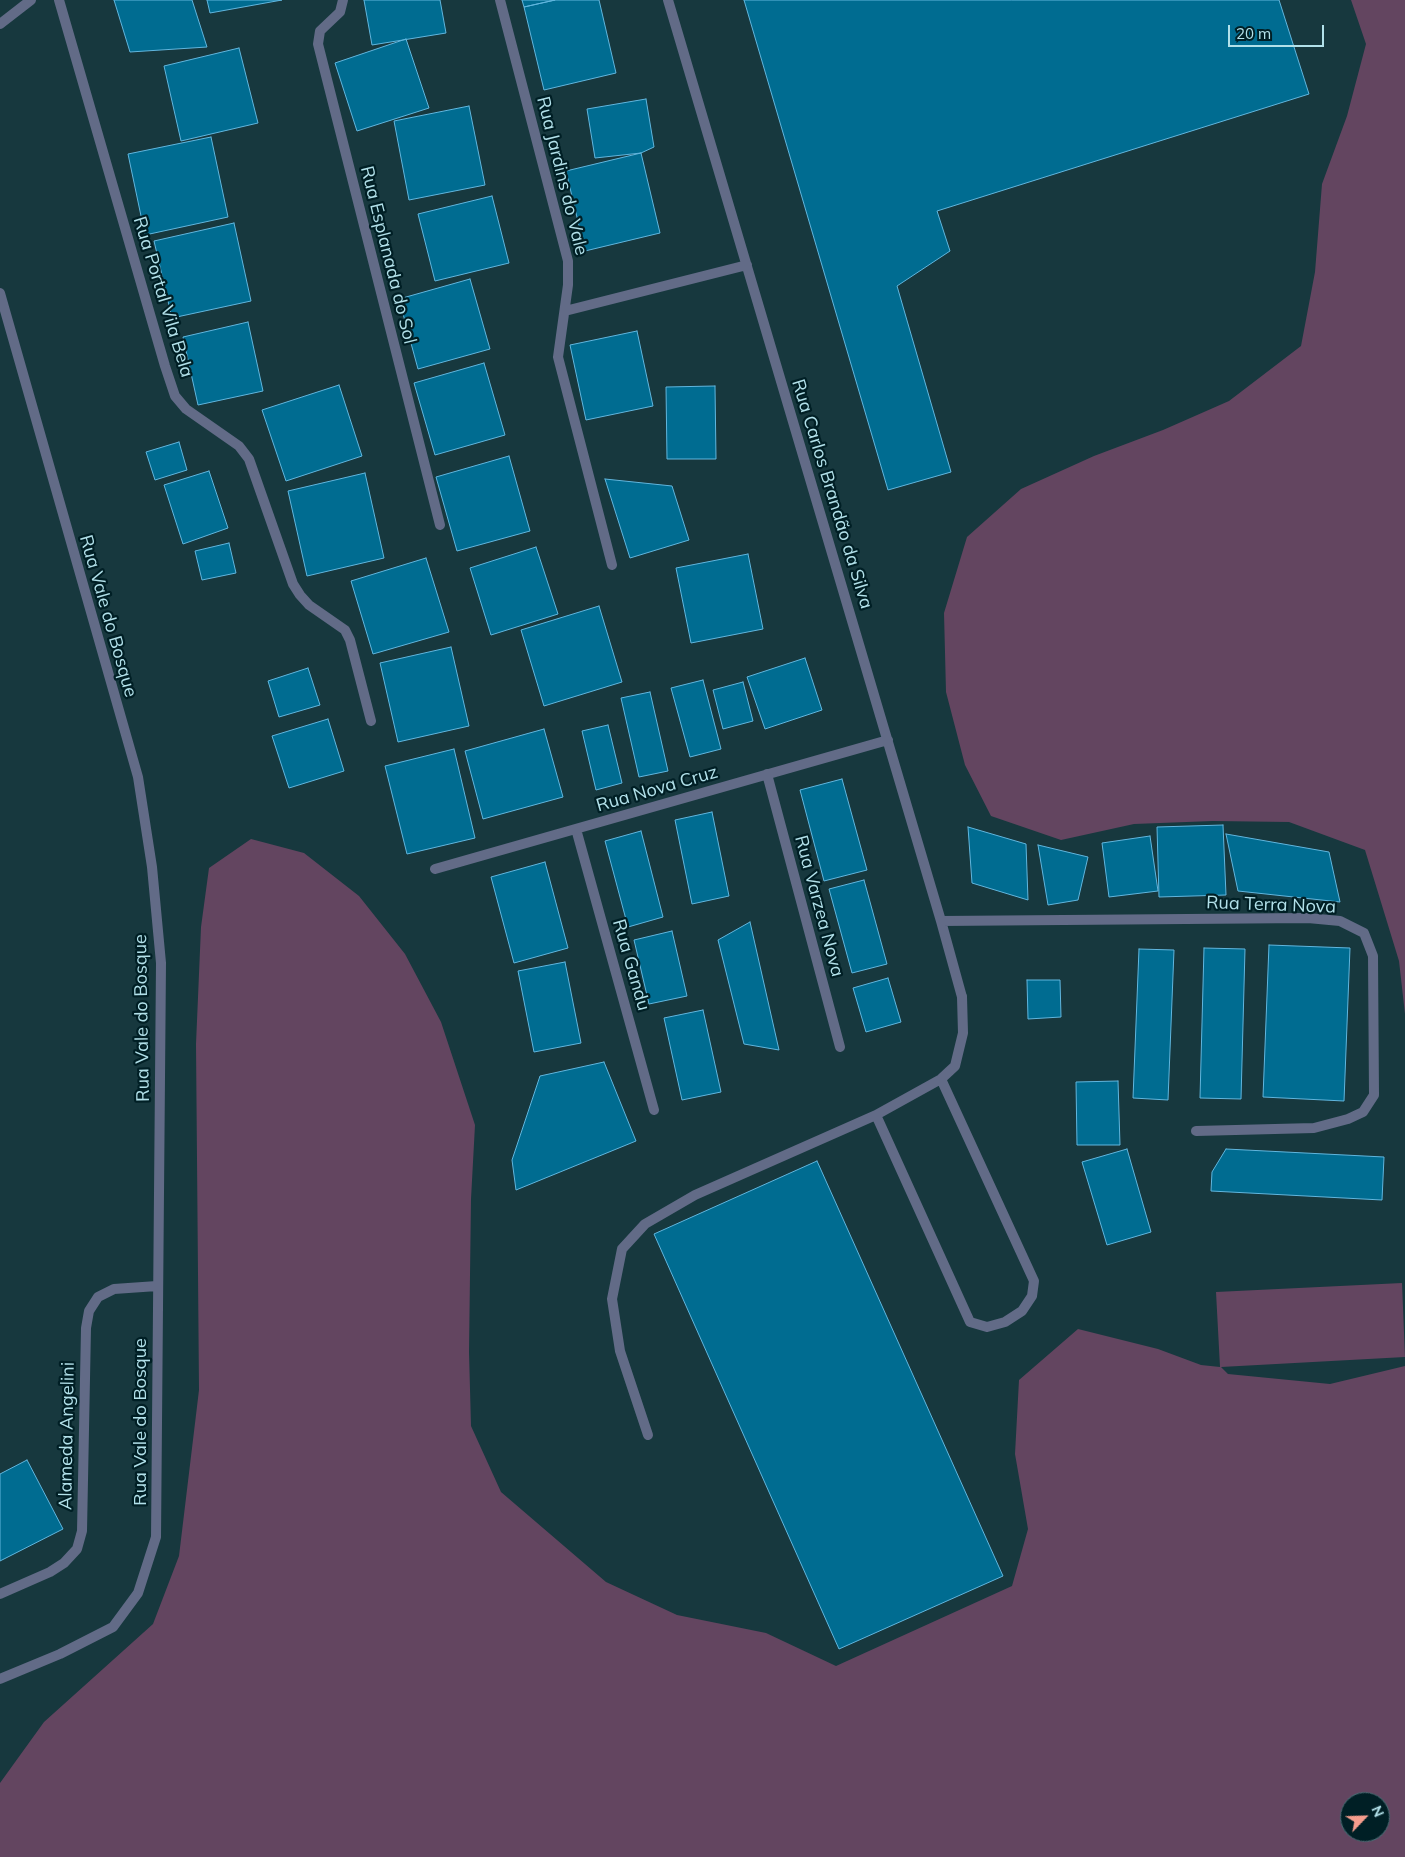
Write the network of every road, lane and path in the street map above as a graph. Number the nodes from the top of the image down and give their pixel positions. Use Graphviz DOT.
graph roads {
  1 [pos="31,0"];
  2 [pos="60,0"];
  3 [pos="343,0"];
  4 [pos="500,0"];
  5 [pos="668,0"];
  6 [pos="0,24"];
  7 [pos="747,265"];
  8 [pos="0,293"];
  9 [pos="565,311"];
  10 [pos="440,525"];
  11 [pos="612,565"];
  12 [pos="371,721"];
  13 [pos="888,740"];
  14 [pos="767,774"];
  15 [pos="576,829"];
  16 [pos="435,869"];
  17 [pos="941,921"];
  18 [pos="840,1047"];
  19 [pos="941,1079"];
  20 [pos="654,1110"];
  21 [pos="876,1115"];
  22 [pos="1196,1131"];
  23 [pos="157,1286"];
  24 [pos="648,1436"];
  25 [pos="0,1594"];
  26 [pos="0,1679"];
  1 -- 6 [label="street"];
  2 -- 12 [label="street, Rua Portal Vila Bela"];
  3 -- 10 [label="street, Rua Esplanada do Sol"];
  4 -- 9 [label="street, Rua Jardins do Vale"];
  5 -- 7 [label="street, Rua Carlos Brandão da Silva"];
  7 -- 9 [label="street"];
  7 -- 13 [label="street, Rua Carlos Brandão da Silva"];
  8 -- 23 [label="street, Rua Vale do Bosque"];
  9 -- 11 [label="street, Rua Jardins do Vale"];
  13 -- 14 [label="street, Rua Nova Cruz"];
  13 -- 17 [label="street, Rua Carlos Brandão da Silva"];
  14 -- 15 [label="street, Rua Nova Cruz"];
  14 -- 18 [label="street, Rua Varzea Nova"];
  15 -- 16 [label="street, Rua Nova Cruz"];
  15 -- 20 [label="street, Rua Gandu"];
  17 -- 19 [label="street, Rua Carlos Brandão da Silva"];
  17 -- 22 [label="street, Rua Terra Nova"];
  19 -- 21 [label="street"];
  19 -- 21 [label="street"];
  21 -- 24 [label="street"];
  23 -- 25 [label="street, Alameda Angelini"];
  23 -- 26 [label="street, Rua Vale do Bosque"];
}
